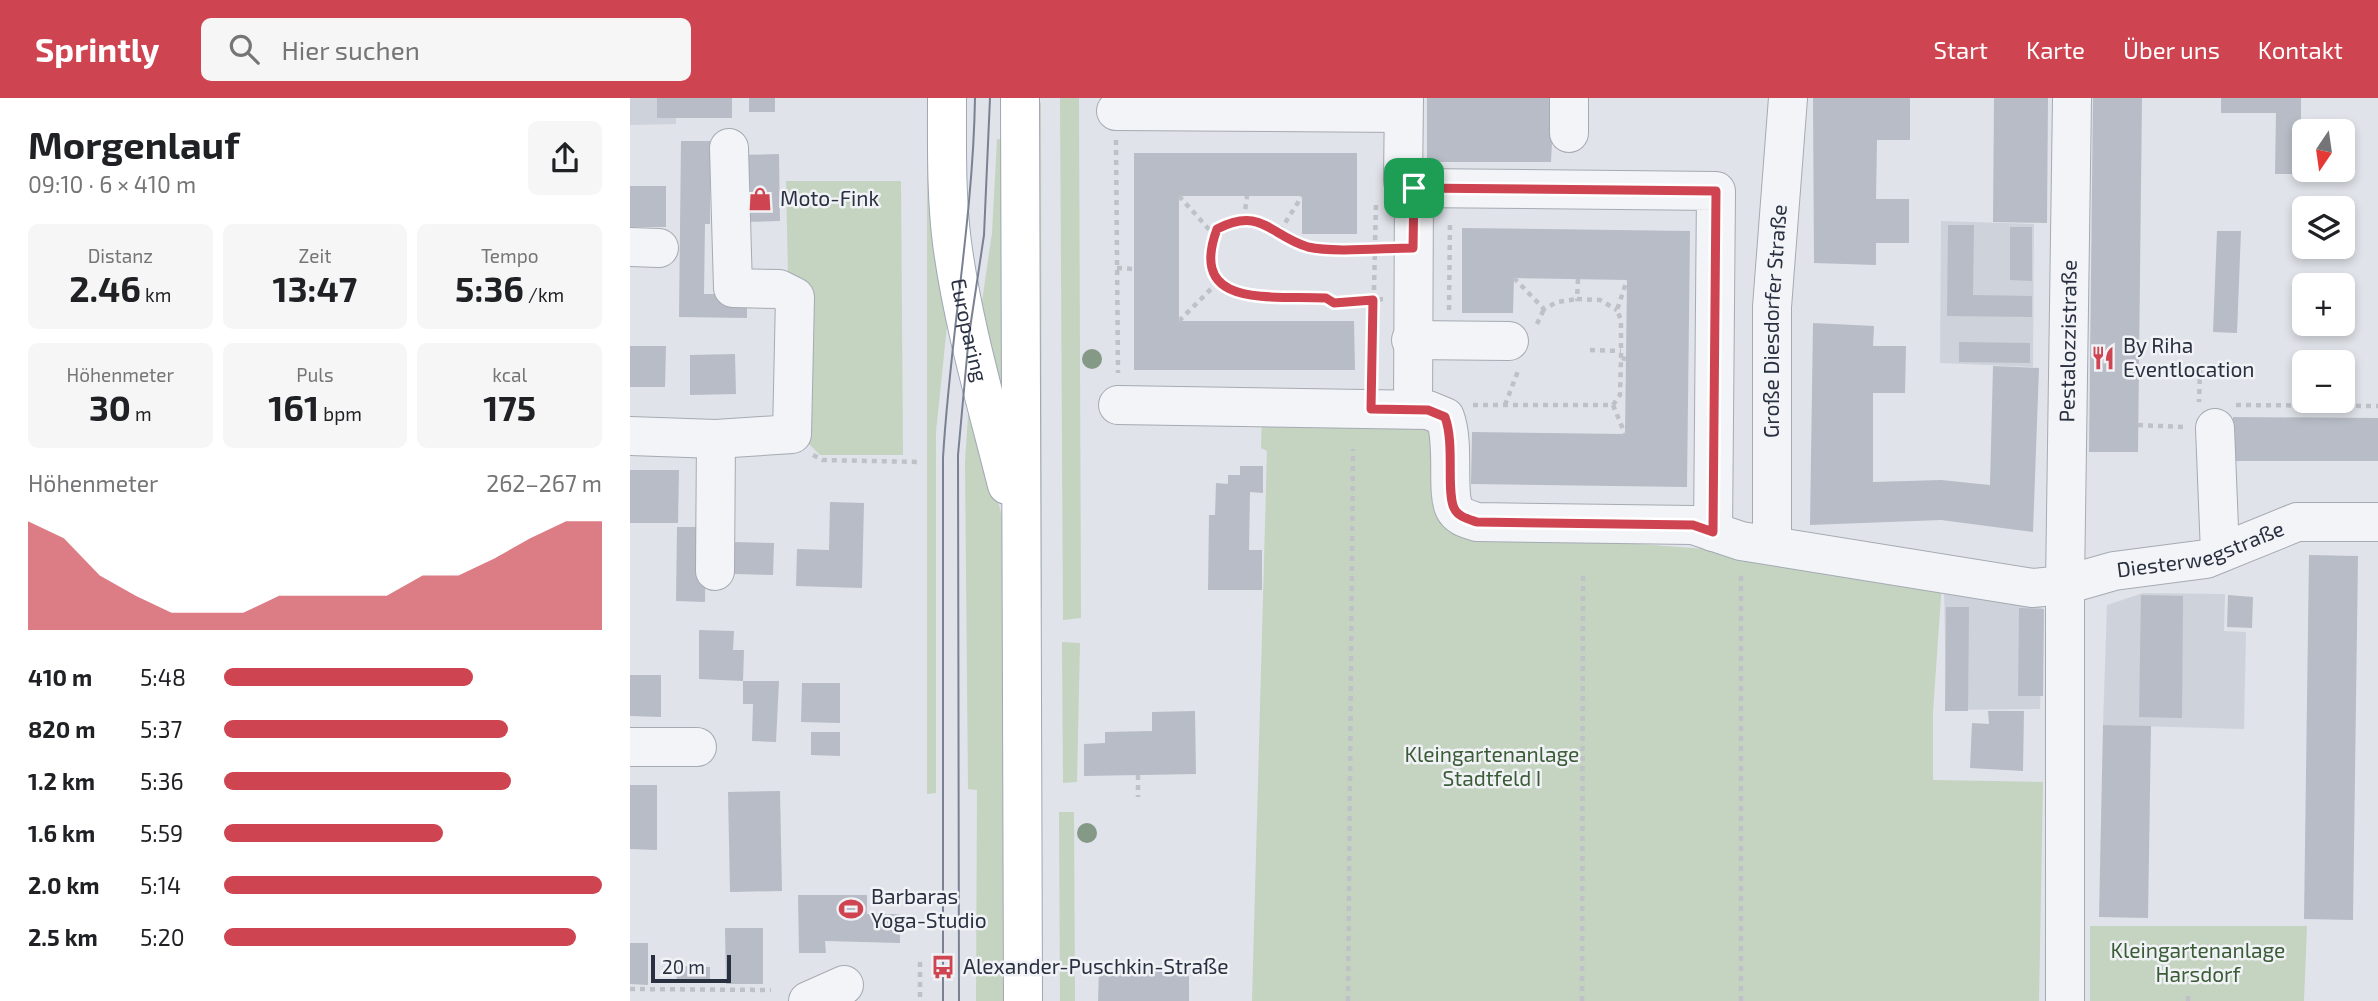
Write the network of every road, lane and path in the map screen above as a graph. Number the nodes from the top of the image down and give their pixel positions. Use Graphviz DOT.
graph roads {
  1 [pos="947,98"];
  2 [pos="1020,98"];
  3 [pos="1788,98"];
  4 [pos="2072,98"];
  5 [pos="1404,106"];
  6 [pos="1116,111"];
  7 [pos="729,148"];
  8 [pos="1433,188"];
  9 [pos="1376,194"];
  10 [pos="1179,196"];
  11 [pos="1302,196"];
  12 [pos="1247,197"];
  13 [pos="1244,219"];
  14 [pos="1280,231"];
  15 [pos="1214,236"];
  16 [pos="1375,248"];
  17 [pos="1413,248"];
  18 [pos="1117,268"];
  19 [pos="1134,269"];
  20 [pos="1514,278"];
  21 [pos="1578,279"];
  22 [pos="1627,280"];
  23 [pos="1217,282"];
  24 [pos="1412,298"];
  25 [pos="1577,299"];
  26 [pos="1373,300"];
  27 [pos="1617,310"];
  28 [pos="1179,321"];
  29 [pos="1449,322"];
  30 [pos="1411,341"];
  31 [pos="1509,341"];
  32 [pos="1590,350"];
  33 [pos="1622,351"];
  34 [pos="2139,369"];
  35 [pos="1118,405"];
  36 [pos="1613,405"];
  37 [pos="2378,406"];
  38 [pos="1371,409"];
  39 [pos="1429,413"];
  40 [pos="2138,425"];
  41 [pos="2207,428"];
  42 [pos="792,433"];
  43 [pos="1625,434"];
  44 [pos="643,436"];
  45 [pos="716,439"];
  46 [pos="1353,449"];
  47 [pos="920,462"];
  48 [pos="2378,522"];
  49 [pos="1742,539"];
  50 [pos="2220,553"];
  51 [pos="1021,559"];
  52 [pos="715,571"];
  53 [pos="1583,576"];
  54 [pos="2065,585"];
  55 [pos="630,747"];
  56 [pos="697,747"];
  57 [pos="1138,775"];
  58 [pos="1138,797"];
  59 [pos="920,962"];
  60 [pos="844,985"];
  61 [pos="630,989"];
  62 [pos="771,990"];
  63 [pos="2188,993"];
  64 [pos="808,1001"];
  65 [pos="920,1001"];
  66 [pos="1023,1001"];
  67 [pos="1348,1001"];
  68 [pos="1582,1001"];
  69 [pos="1741,1001"];
  70 [pos="2065,1001"];
  71 [pos="2188,1001"];
  1 -- 51 [label="main road, Europaring"];
  2 -- 51 [label="main road, Europaring"];
  3 -- 49 [label="street, Große Diesdorfer Straße"];
  4 -- 54 [label="street, Pestalozzistraße"];
  5 -- 6 [label="street"];
  5 -- 8 [label="street"];
  6 -- 18 [label="path"];
  7 -- 42 [label="street"];
  8 -- 17 [label="street"];
  8 -- 29 [label="path"];
  8 -- 49 [label="street"];
  9 -- 16 [label="path"];
  10 -- 15 [label="path"];
  11 -- 14 [label="path"];
  12 -- 13 [label="path"];
  13 -- 14 [label="path"];
  13 -- 15 [label="path"];
  14 -- 16 [label="path"];
  15 -- 23 [label="path"];
  16 -- 17 [label="path"];
  16 -- 26 [label="path"];
  17 -- 24 [label="street"];
  18 -- 19 [label="path"];
  18 -- 35 [label="path"];
  20 -- 25 [label="path"];
  21 -- 25 [label="path"];
  22 -- 27 [label="path"];
  23 -- 26 [label="path"];
  23 -- 28 [label="path"];
  24 -- 26 [label="path"];
  24 -- 30 [label="street"];
  25 -- 27 [label="path"];
  26 -- 38 [label="path"];
  27 -- 33 [label="path"];
  30 -- 31 [label="street"];
  30 -- 39 [label="street"];
  32 -- 33 [label="path"];
  33 -- 36 [label="path"];
  34 -- 41 [label="path"];
  35 -- 38 [label="street"];
  36 -- 39 [label="path"];
  36 -- 43 [label="path"];
  37 -- 41 [label="path"];
  38 -- 39 [label="street"];
  39 -- 49 [label="street"];
  40 -- 41 [label="path"];
  41 -- 50 [label="street"];
  42 -- 45 [label="street"];
  42 -- 47 [label="path"];
  44 -- 45 [label="street"];
  45 -- 52 [label="street"];
  46 -- 67 [label="path"];
  48 -- 50 [label="street, Diesterwegstraße"];
  49 -- 54 [label="street"];
  49 -- 69 [label="path"];
  50 -- 54 [label="street, Diesterwegstraße"];
  51 -- 66 [label="main road, Europaring"];
  53 -- 68 [label="path"];
  54 -- 70 [label="street, Pestalozzistraße"];
  55 -- 56 [label="street"];
  57 -- 58 [label="path"];
  59 -- 65 [label="path"];
  60 -- 64 [label="street"];
  61 -- 62 [label="path"];
  63 -- 71 [label="path"];
}
